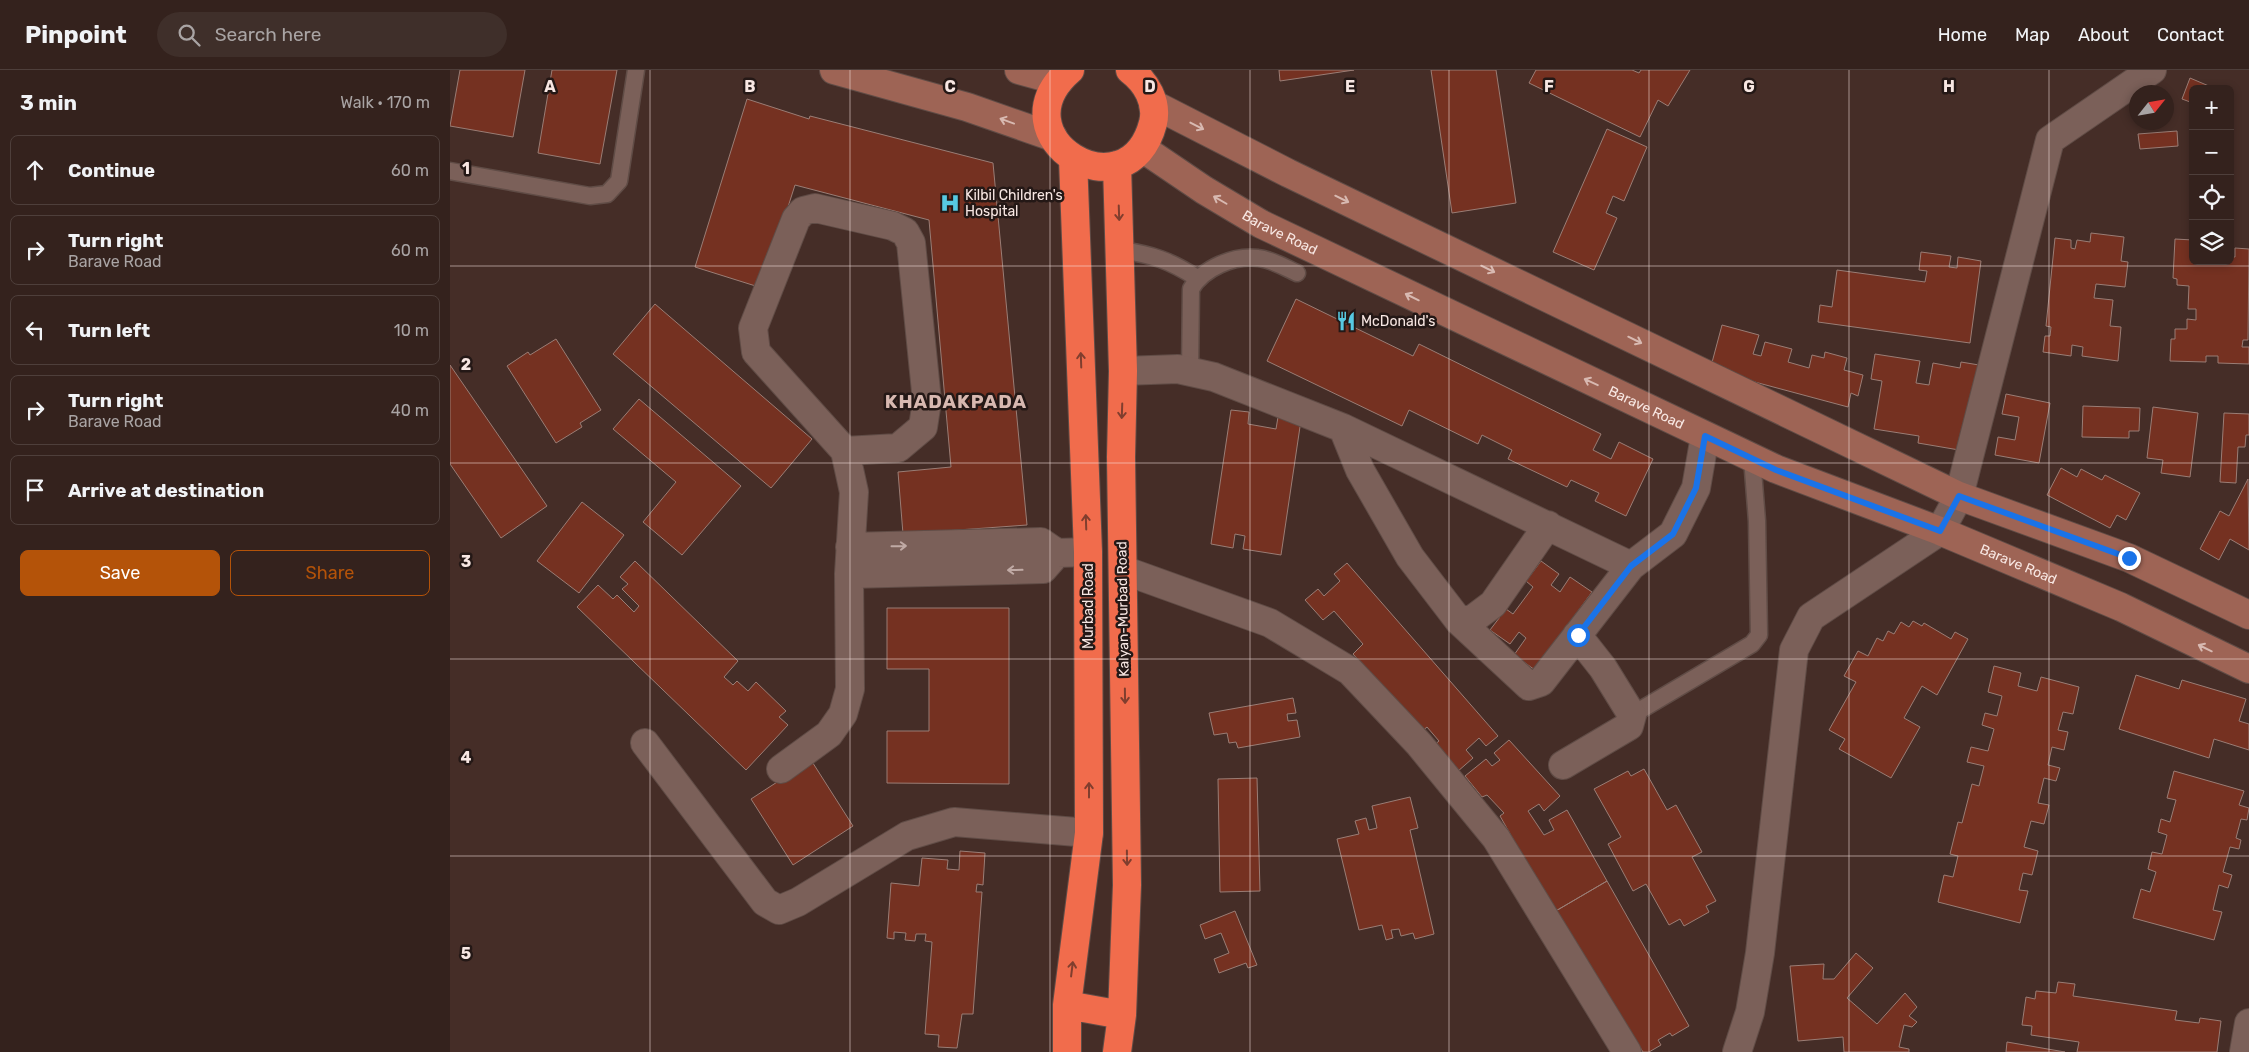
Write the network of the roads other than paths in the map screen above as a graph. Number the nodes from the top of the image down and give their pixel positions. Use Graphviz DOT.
graph roads {
  1 [pos="636,70"];
  2 [pos="834,70"];
  3 [pos="1020,70"];
  4 [pos="1130,70"];
  5 [pos="2152,70"];
  6 [pos="1067,73"];
  7 [pos="1153,104"];
  8 [pos="1053,137"];
  9 [pos="1142,148"];
  10 [pos="1073,159"];
  11 [pos="1117,165"];
  12 [pos="450,171"];
  13 [pos="1121,250"];
  14 [pos="1298,273"];
  15 [pos="1197,278"];
  16 [pos="1124,371"];
  17 [pos="1190,372"];
  18 [pos="1343,428"];
  19 [pos="1705,436"];
  20 [pos="845,451"];
  21 [pos="1752,458"];
  22 [pos="1959,496"];
  23 [pos="1548,525"];
  24 [pos="1940,531"];
  25 [pos="850,547"];
  26 [pos="1088,552"];
  27 [pos="1057,553"];
  28 [pos="1631,566"];
  29 [pos="1123,570"];
  30 [pos="849,574"];
  31 [pos="2249,615"];
  32 [pos="1459,621"];
  33 [pos="1578,635"];
  34 [pos="2249,669"];
  35 [pos="1632,715"];
  36 [pos="645,743"];
  37 [pos="1563,765"];
  38 [pos="781,769"];
  39 [pos="1089,833"];
  40 [pos="1067,1005"];
  41 [pos="1122,1015"];
  42 [pos="2249,1023"];
  43 [pos="1067,1052"];
  44 [pos="1117,1052"];
  45 [pos="1627,1052"];
  46 [pos="1737,1052"];
  47 [pos="2244,1052"];
  1 -- 12 [label="lane"];
  8 -- 2 [label="street, one-way"];
  3 -- 6 [label="street"];
  4 -- 7 [label="highway"];
  5 -- 22 [label="street"];
  6 -- 8 [label="highway"];
  7 -- 9 [label="highway"];
  7 -- 22 [label="street, one-way"];
  8 -- 10 [label="highway"];
  9 -- 11 [label="highway"];
  19 -- 9 [label="street, Barave Road, one-way"];
  10 -- 11 [label="highway"];
  26 -- 10 [label="highway, Murbad Road, one-way"];
  11 -- 13 [label="highway, Kalyan-Murbad Road, one-way"];
  13 -- 15 [label="lane"];
  13 -- 16 [label="highway, Kalyan-Murbad Road"];
  14 -- 15 [label="lane"];
  15 -- 17 [label="lane"];
  16 -- 17 [label="street"];
  16 -- 29 [label="highway, Kalyan-Murbad Road, one-way"];
  17 -- 18 [label="street"];
  18 -- 23 [label="street"];
  18 -- 32 [label="street"];
  19 -- 21 [label="street, Barave Road"];
  19 -- 28 [label="street"];
  20 -- 20 [label="street"];
  20 -- 25 [label="street"];
  21 -- 24 [label="street, Barave Road"];
  21 -- 35 [label="lane"];
  22 -- 24 [label="street"];
  22 -- 31 [label="street"];
  23 -- 28 [label="street"];
  23 -- 32 [label="street"];
  34 -- 24 [label="street, Barave Road, one-way"];
  24 -- 46 [label="street"];
  25 -- 27 [label="street, one-way"];
  25 -- 30 [label="street"];
  26 -- 27 [label="street"];
  39 -- 26 [label="highway, Murbad Road, one-way"];
  27 -- 30 [label="street, one-way"];
  28 -- 33 [label="street"];
  29 -- 41 [label="highway, Kalyan-Murbad Road, one-way"];
  29 -- 45 [label="street"];
  30 -- 38 [label="street"];
  32 -- 33 [label="street"];
  33 -- 35 [label="street"];
  35 -- 37 [label="street"];
  36 -- 39 [label="street"];
  40 -- 39 [label="highway, Murbad Road, one-way"];
  40 -- 41 [label="highway"];
  40 -- 43 [label="highway, Murbad Road"];
  41 -- 44 [label="highway, Kalyan-Murbad Road"];
  42 -- 47 [label="street"];
}
